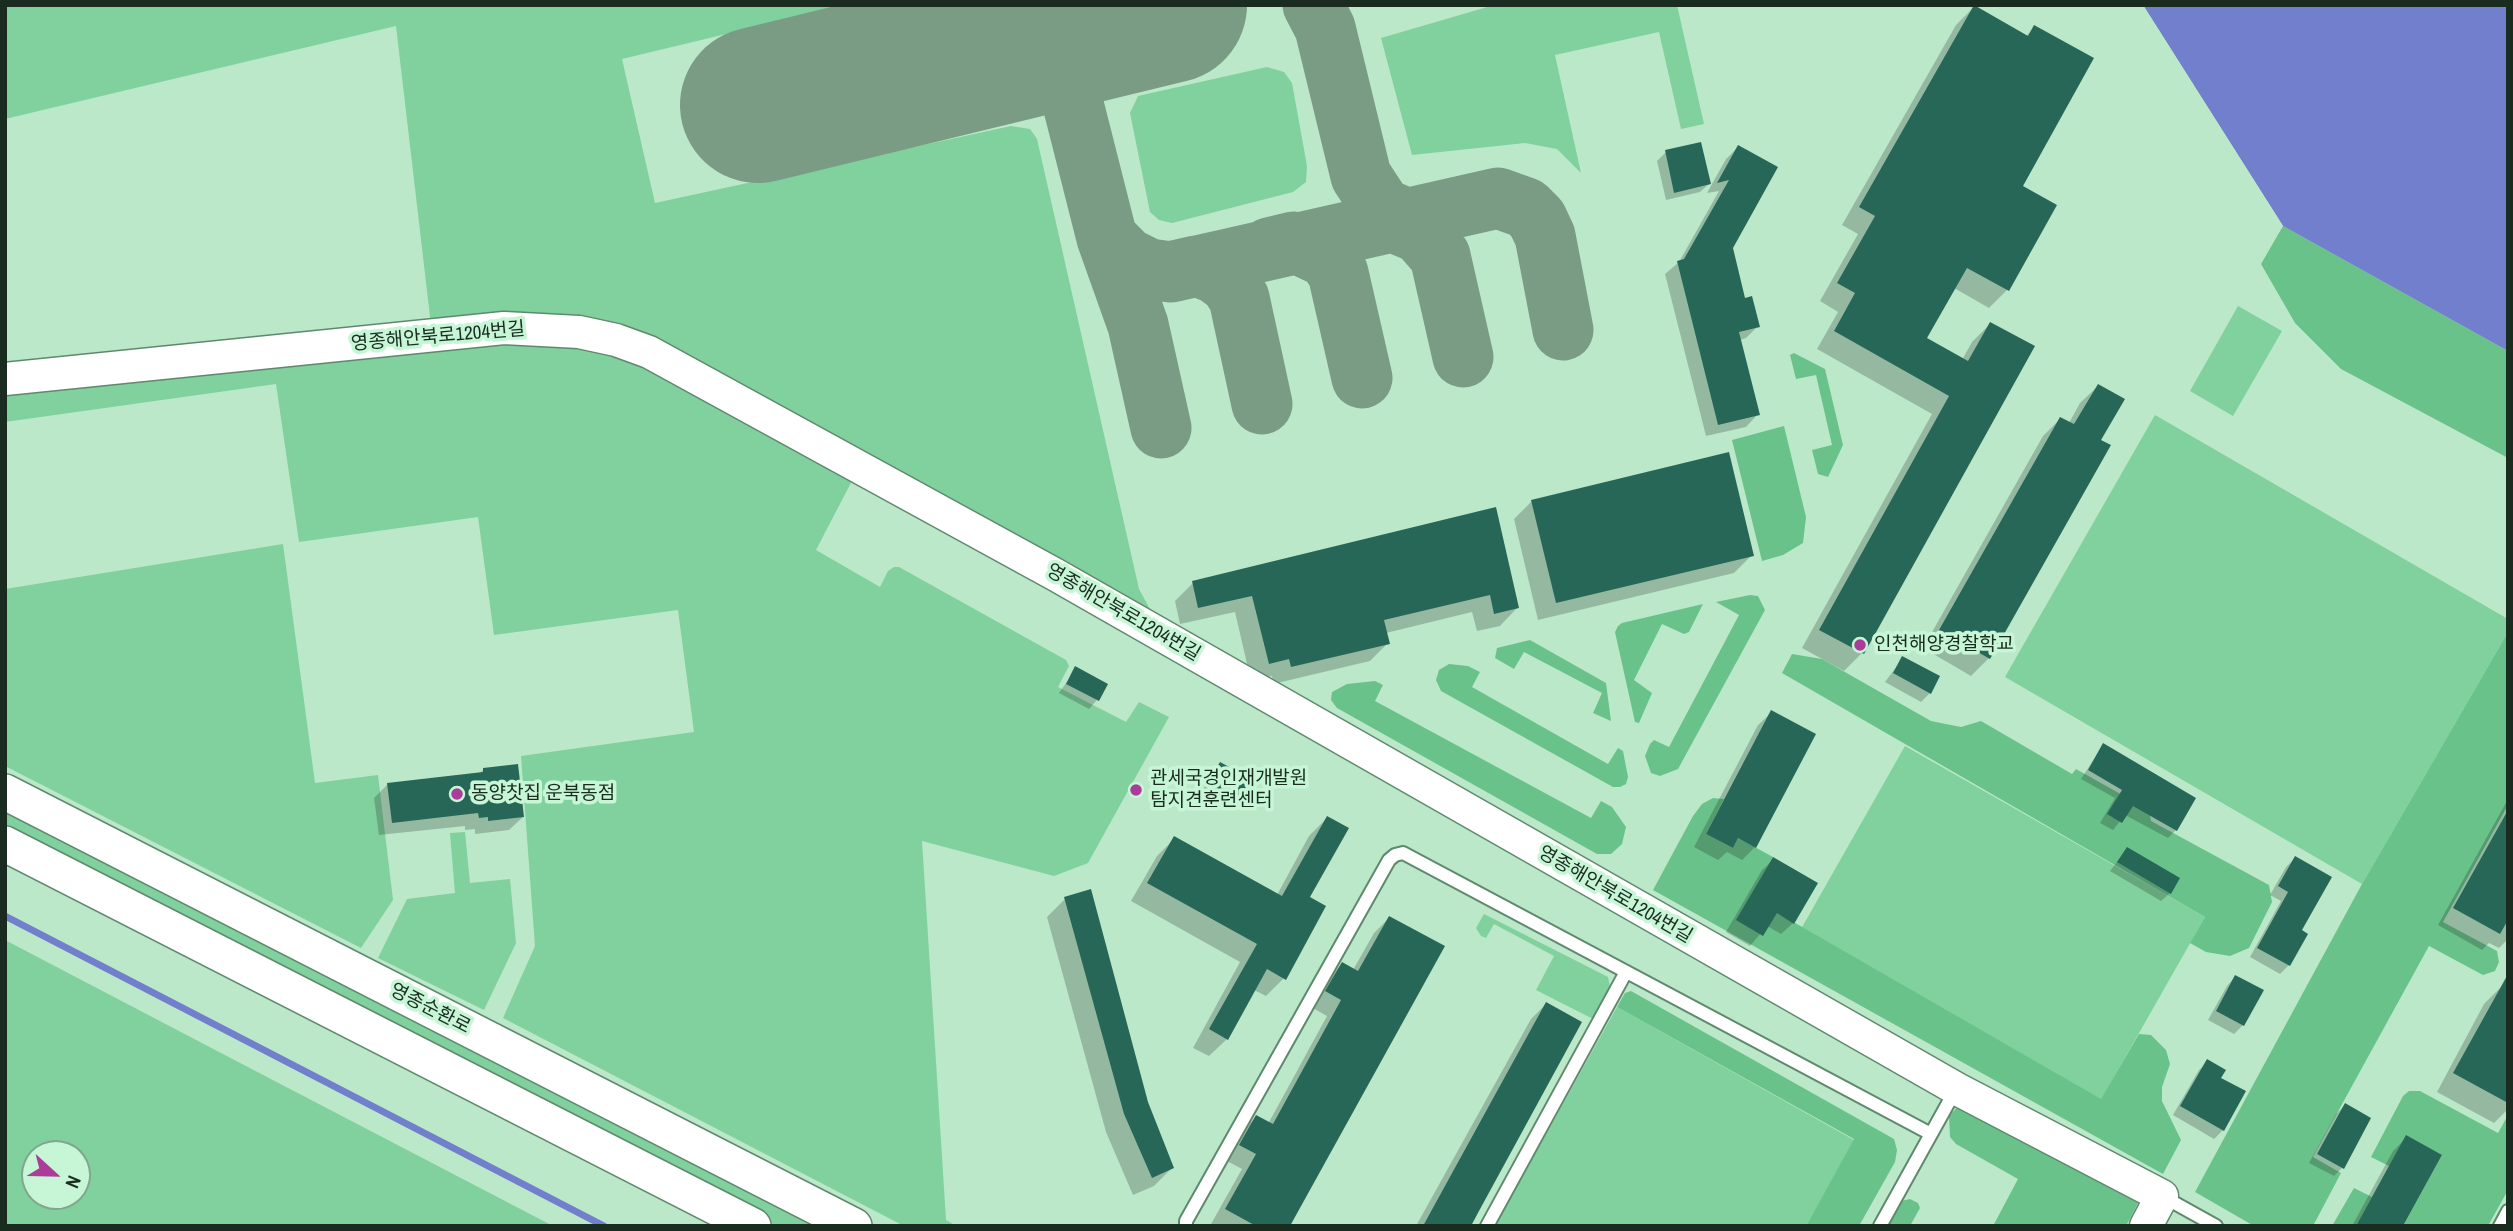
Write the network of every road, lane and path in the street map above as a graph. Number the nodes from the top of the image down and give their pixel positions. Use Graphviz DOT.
graph roads {
  1 [pos="5,379"];
  2 [pos="5,792"];
  3 [pos="5,844"];
  4 [pos="1626,972"];
  5 [pos="1956,1089"];
  6 [pos="1931,1134"];
  7 [pos="2162,1196"];
  8 [pos="2508,1211"];
  9 [pos="753,1226"];
  10 [pos="855,1226"];
  11 [pos="1186,1226"];
  12 [pos="1487,1226"];
  13 [pos="1880,1226"];
  14 [pos="2146,1226"];
  15 [pos="2216,1226"];
  16 [pos="2500,1226"];
  1 -- 5 [label="street, 영종해안북로1204번길"];
  2 -- 10 [label="main road, 영종순환로"];
  3 -- 9 [label="main road"];
  4 -- 6 [label="lane"];
  4 -- 11 [label="lane"];
  4 -- 12 [label="lane"];
  5 -- 6 [label="lane"];
  5 -- 7 [label="street, 영종해안북로1204번길"];
  6 -- 13 [label="lane"];
  7 -- 14 [label="street"];
  7 -- 15 [label="lane"];
  8 -- 16 [label="lane"];
}
